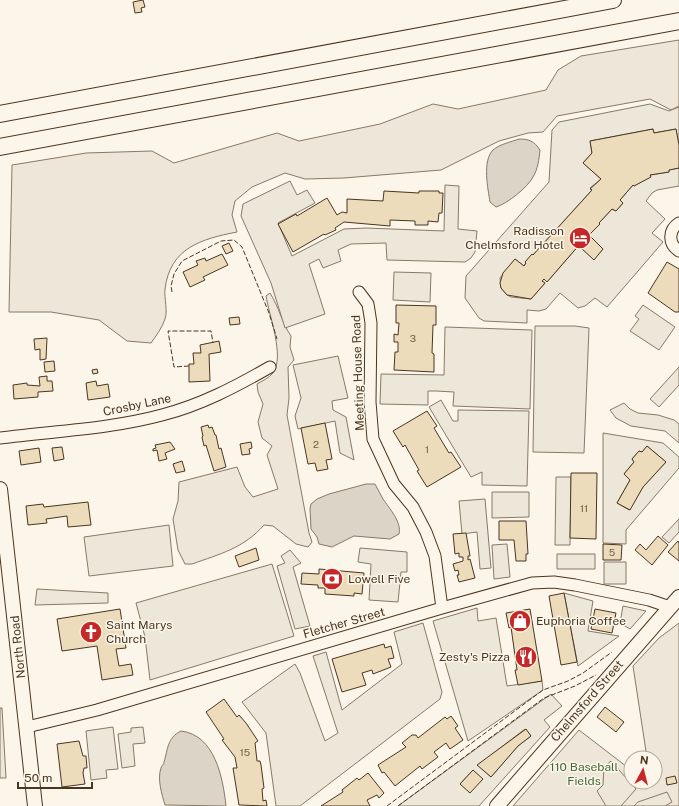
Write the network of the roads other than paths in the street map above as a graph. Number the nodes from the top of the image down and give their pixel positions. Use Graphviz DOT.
graph roads {
  1 [pos="572,0"];
  2 [pos="613,0"];
  3 [pos="679,21"];
  4 [pos="429,34"];
  5 [pos="0,114"];
  6 [pos="0,147"];
  7 [pos="679,223"];
  8 [pos="679,251"];
  9 [pos="359,292"];
  10 [pos="270,368"];
  11 [pos="0,438"];
  12 [pos="0,489"];
  13 [pos="675,602"];
  14 [pos="442,608"];
  15 [pos="27,727"];
  16 [pos="35,806"];
  17 [pos="497,806"];
  1 -- 4 [label="highway"];
  2 -- 4 [label="highway"];
  3 -- 6 [label="highway"];
  4 -- 5 [label="highway"];
  7 -- 8 [label="street"];
  9 -- 14 [label="street, Meeting House Road"];
  10 -- 11 [label="street, Crosby Lane"];
  12 -- 15 [label="main road, North Road"];
  13 -- 14 [label="street, Fletcher Street"];
  13 -- 17 [label="main road, Chelmsford Street"];
  14 -- 15 [label="street, Fletcher Street"];
  15 -- 16 [label="main road, North Road"];
}
